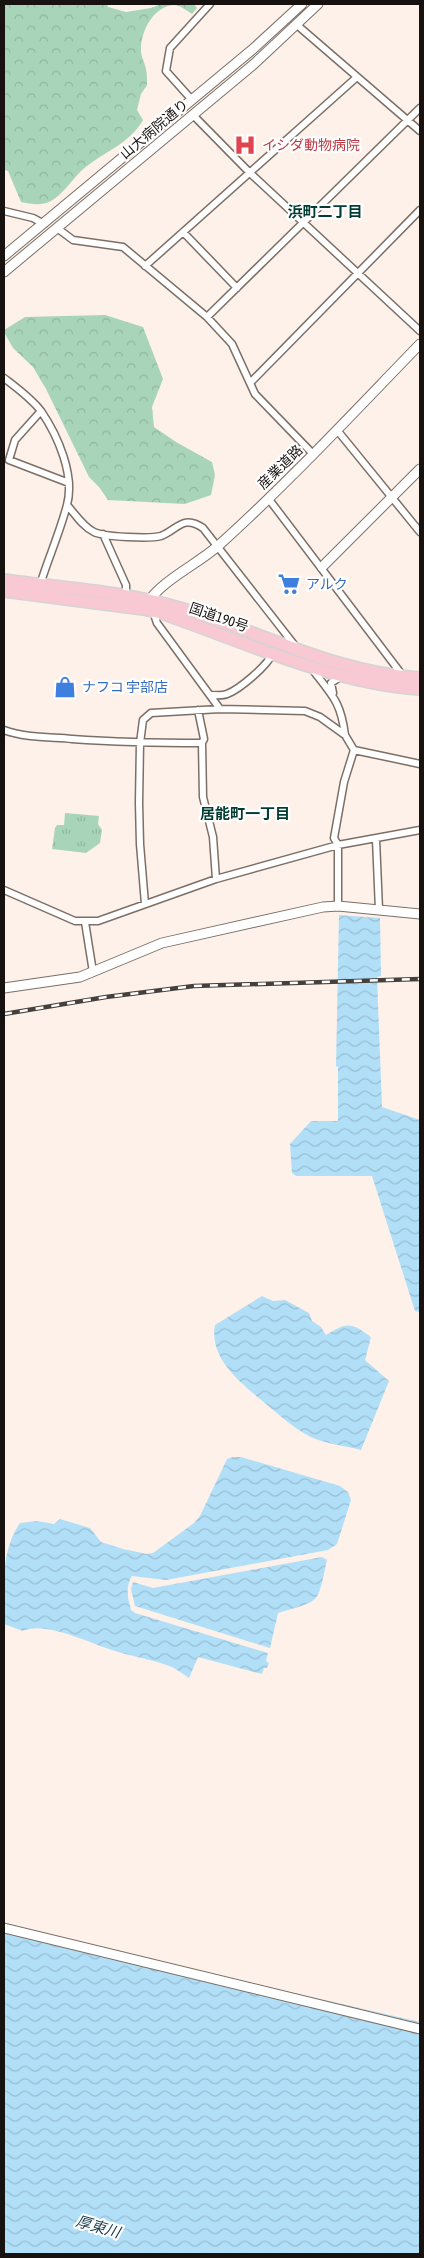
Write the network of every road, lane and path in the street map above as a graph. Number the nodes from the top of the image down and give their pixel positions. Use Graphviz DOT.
graph roads {
  1 [pos="210,4"];
  2 [pos="318,4"];
  3 [pos="300,5"];
  4 [pos="298,25"];
  5 [pos="357,77"];
  6 [pos="192,100"];
  7 [pos="420,108"];
  8 [pos="193,114"];
  9 [pos="409,121"];
  10 [pos="420,131"];
  11 [pos="250,173"];
  12 [pos="420,210"];
  13 [pos="4,211"];
  14 [pos="303,222"];
  15 [pos="44,224"];
  16 [pos="57,228"];
  17 [pos="183,232"];
  18 [pos="4,256"];
  19 [pos="145,266"];
  20 [pos="4,272"];
  21 [pos="358,273"];
  22 [pos="237,288"];
  23 [pos="208,317"];
  24 [pos="420,331"];
  25 [pos="420,344"];
  26 [pos="4,378"];
  27 [pos="250,383"];
  28 [pos="41,411"];
  29 [pos="337,430"];
  30 [pos="313,454"];
  31 [pos="420,469"];
  32 [pos="69,483"];
  33 [pos="392,497"];
  34 [pos="268,498"];
  35 [pos="67,504"];
  36 [pos="420,532"];
  37 [pos="102,534"];
  38 [pos="216,547"];
  39 [pos="322,567"];
  40 [pos="4,580"];
  41 [pos="40,585"];
  42 [pos="4,591"];
  43 [pos="126,596"];
  44 [pos="148,606"];
  45 [pos="299,651"];
  46 [pos="273,652"];
  47 [pos="309,665"];
  48 [pos="342,676"];
  49 [pos="404,677"];
  50 [pos="420,678"];
  51 [pos="420,689"];
  52 [pos="211,695"];
  53 [pos="334,697"];
  54 [pos="198,710"];
  55 [pos="220,710"];
  56 [pos="4,730"];
  57 [pos="345,735"];
  58 [pos="202,743"];
  59 [pos="140,744"];
  60 [pos="354,750"];
  61 [pos="420,764"];
  62 [pos="420,830"];
  63 [pos="376,839"];
  64 [pos="338,845"];
  65 [pos="216,879"];
  66 [pos="4,890"];
  67 [pos="145,904"];
  68 [pos="338,906"];
  69 [pos="379,910"];
  70 [pos="420,914"];
  71 [pos="85,922"];
  72 [pos="93,972"];
  73 [pos="4,988"];
  74 [pos="4,1928"];
  75 [pos="420,2029"];
  1 -- 6 [label="street"];
  2 -- 4 [label="street, 山大病院通り"];
  3 -- 6 [label="street, 山大病院通り"];
  4 -- 5 [label="street"];
  4 -- 8 [label="street, 山大病院通り"];
  5 -- 9 [label="street"];
  5 -- 11 [label="street"];
  6 -- 15 [label="street, 山大病院通り"];
  7 -- 9 [label="street"];
  8 -- 11 [label="street"];
  8 -- 16 [label="street, 山大病院通り"];
  9 -- 10 [label="street"];
  9 -- 14 [label="street"];
  11 -- 14 [label="street"];
  11 -- 17 [label="street"];
  12 -- 21 [label="street"];
  13 -- 15 [label="street"];
  14 -- 21 [label="street"];
  14 -- 22 [label="street"];
  15 -- 18 [label="street, 山大病院通り"];
  16 -- 19 [label="street"];
  16 -- 20 [label="street, 山大病院通り"];
  17 -- 19 [label="street"];
  17 -- 22 [label="street"];
  19 -- 23 [label="street"];
  21 -- 24 [label="street"];
  21 -- 27 [label="street"];
  22 -- 23 [label="street"];
  23 -- 27 [label="street"];
  25 -- 29 [label="street, 産業道路"];
  26 -- 28 [label="street"];
  27 -- 30 [label="street"];
  28 -- 32 [label="street"];
  28 -- 32 [label="street"];
  29 -- 30 [label="street, 産業道路"];
  29 -- 33 [label="street"];
  30 -- 34 [label="street, 産業道路"];
  31 -- 33 [label="street"];
  32 -- 35 [label="street"];
  33 -- 36 [label="street"];
  33 -- 39 [label="street"];
  34 -- 38 [label="street, 産業道路"];
  34 -- 39 [label="street"];
  35 -- 37 [label="street"];
  35 -- 41 [label="street"];
  37 -- 38 [label="street"];
  37 -- 43 [label="street"];
  38 -- 44 [label="street, 産業道路"];
  38 -- 45 [label="street"];
  39 -- 49 [label="street"];
  40 -- 41 [label="highway, 国道190号"];
  41 -- 43 [label="highway, 国道190号"];
  42 -- 44 [label="highway, 国道190号"];
  43 -- 44 [label="highway, 国道190号"];
  44 -- 45 [label="highway, 国道190号"];
  44 -- 46 [label="highway, 国道190号"];
  44 -- 52 [label="street"];
  45 -- 47 [label="street"];
  45 -- 49 [label="highway, 国道190号"];
  46 -- 47 [label="highway, 国道190号"];
  46 -- 52 [label="street"];
  47 -- 48 [label="highway, 国道190号"];
  47 -- 53 [label="street"];
  48 -- 51 [label="highway, 国道190号"];
  48 -- 53 [label="street"];
  49 -- 50 [label="highway, 国道190号"];
  52 -- 55 [label="street"];
  53 -- 57 [label="street"];
  54 -- 55 [label="street"];
  54 -- 58 [label="street"];
  54 -- 59 [label="street"];
  55 -- 57 [label="street"];
  56 -- 59 [label="street"];
  57 -- 60 [label="street"];
  58 -- 59 [label="street"];
  58 -- 65 [label="street"];
  59 -- 67 [label="street"];
  60 -- 61 [label="street"];
  60 -- 64 [label="street"];
  62 -- 63 [label="street"];
  63 -- 64 [label="street"];
  63 -- 69 [label="street"];
  64 -- 65 [label="street"];
  64 -- 68 [label="street"];
  65 -- 67 [label="street"];
  66 -- 71 [label="street"];
  67 -- 71 [label="street"];
  68 -- 69 [label="street"];
  68 -- 72 [label="street"];
  69 -- 70 [label="street"];
  71 -- 72 [label="street"];
  72 -- 73 [label="street"];
  74 -- 75 [label="street"];
}
